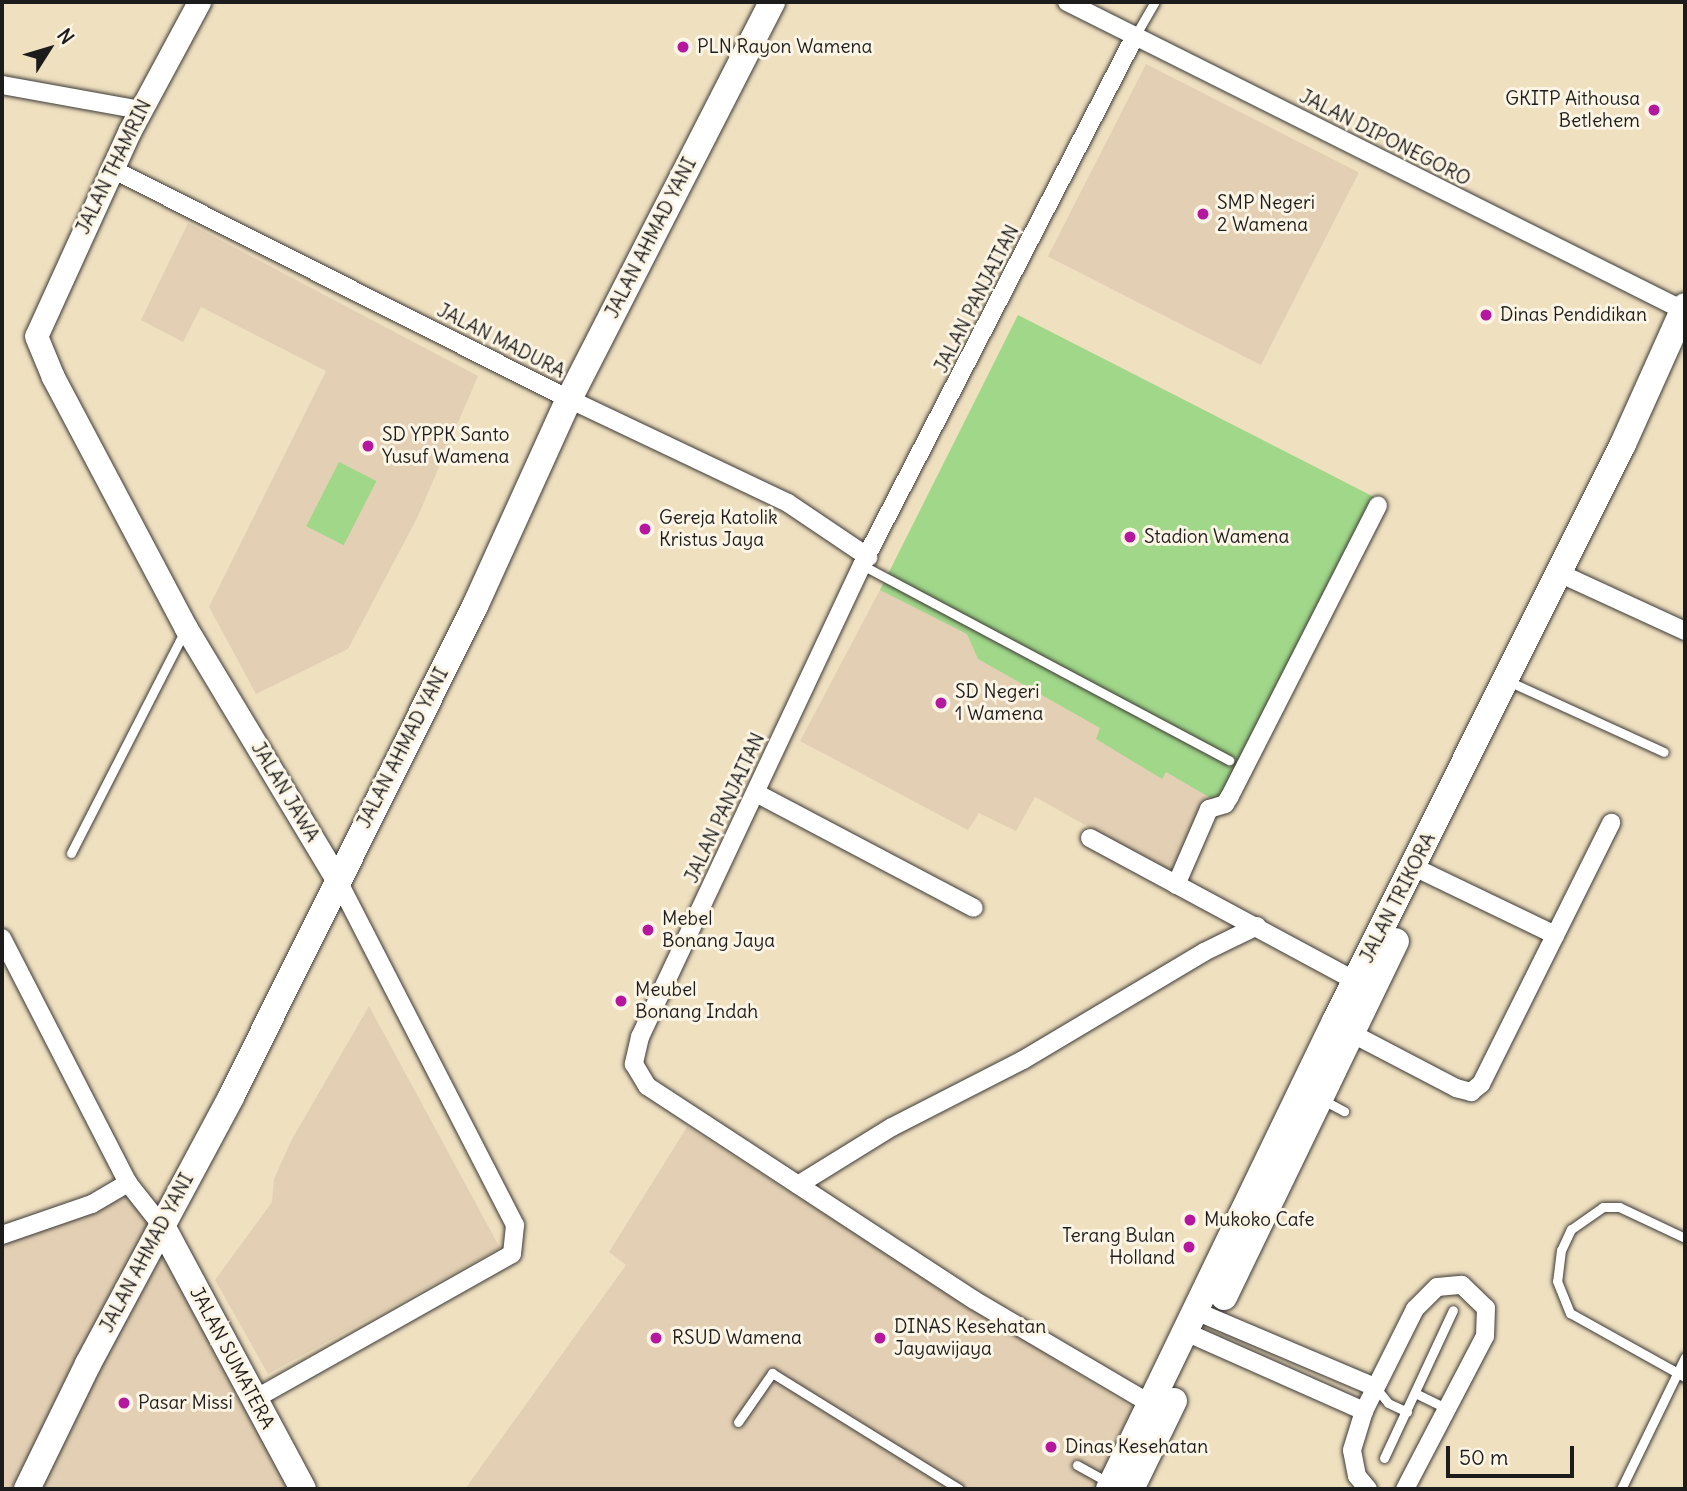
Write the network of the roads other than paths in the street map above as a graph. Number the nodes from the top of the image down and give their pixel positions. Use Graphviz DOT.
graph roads {
  1 [pos="199,2"];
  2 [pos="772,2"];
  3 [pos="1067,2"];
  4 [pos="1155,2"];
  5 [pos="1135,36"];
  6 [pos="2,85"];
  7 [pos="141,110"];
  8 [pos="112,169"];
  9 [pos="1685,309"];
  10 [pos="36,336"];
  11 [pos="1685,348"];
  12 [pos="569,399"];
  13 [pos="1378,505"];
  14 [pos="865,561"];
  15 [pos="1568,577"];
  16 [pos="186,628"];
  17 [pos="1685,631"];
  18 [pos="1514,684"];
  19 [pos="1664,752"];
  20 [pos="1229,760"];
  21 [pos="756,793"];
  22 [pos="1611,823"];
  23 [pos="1090,838"];
  24 [pos="71,853"];
  25 [pos="1421,872"];
  26 [pos="338,879"];
  27 [pos="1175,885"];
  28 [pos="974,908"];
  29 [pos="1257,926"];
  30 [pos="1555,935"];
  31 [pos="2,938"];
  32 [pos="1364,985"];
  33 [pos="1351,1033"];
  34 [pos="1323,1100"];
  35 [pos="128,1183"];
  36 [pos="798,1185"];
  37 [pos="162,1226"];
  38 [pos="2,1235"];
  39 [pos="1685,1238"];
  40 [pos="1453,1310"];
  41 [pos="1200,1326"];
  42 [pos="1685,1357"];
  43 [pos="1681,1375"];
  44 [pos="1375,1387"];
  45 [pos="1415,1393"];
  46 [pos="253,1400"];
  47 [pos="1388,1404"];
  48 [pos="1448,1409"];
  49 [pos="1159,1410"];
  50 [pos="1363,1411"];
  51 [pos="1407,1412"];
  52 [pos="738,1422"];
  53 [pos="1384,1458"];
  54 [pos="1077,1465"];
  55 [pos="1359,1485"];
  56 [pos="1118,1488"];
  57 [pos="27,1489"];
  58 [pos="303,1489"];
  59 [pos="959,1489"];
  60 [pos="1405,1489"];
  61 [pos="1621,1489"];
  1 -- 7 [label="street, JALAN THAMRIN"];
  2 -- 12 [label="main road, JALAN AHMAD YANI"];
  3 -- 5 [label="street, JALAN DIPONEGORO"];
  4 -- 5 [label="lane, JALAN PANJAITAN"];
  5 -- 9 [label="street, JALAN DIPONEGORO"];
  5 -- 14 [label="street, JALAN PANJAITAN"];
  6 -- 7 [label="street"];
  7 -- 8 [label="street, JALAN THAMRIN"];
  8 -- 10 [label="street, JALAN THAMRIN"];
  8 -- 12 [label="street, JALAN MADURA"];
  9 -- 15 [label="main road, JALAN TRIKORA"];
  10 -- 16 [label="street, JALAN JAWA"];
  11 -- 15 [label="main road, JALAN TRIKORA"];
  12 -- 14 [label="street, JALAN MADURA"];
  12 -- 26 [label="main road, JALAN AHMAD YANI"];
  13 -- 27 [label="street"];
  14 -- 20 [label="lane"];
  14 -- 21 [label="street, JALAN PANJAITAN"];
  15 -- 17 [label="street"];
  15 -- 18 [label="main road, JALAN TRIKORA"];
  16 -- 24 [label="lane"];
  16 -- 26 [label="street, JALAN JAWA"];
  18 -- 19 [label="lane"];
  18 -- 25 [label="main road, JALAN TRIKORA"];
  21 -- 28 [label="street"];
  21 -- 36 [label="street, JALAN PANJAITAN"];
  22 -- 30 [label="street"];
  23 -- 27 [label="street"];
  25 -- 30 [label="street"];
  25 -- 32 [label="main road, JALAN TRIKORA"];
  26 -- 37 [label="main road, JALAN AHMAD YANI"];
  26 -- 46 [label="street, JALAN JAWA"];
  27 -- 29 [label="street"];
  29 -- 32 [label="street"];
  29 -- 36 [label="street"];
  30 -- 33 [label="street"];
  31 -- 35 [label="street"];
  32 -- 33 [label="main road, JALAN TRIKORA"];
  32 -- 34 [label="main road, JALAN TRIKORA"];
  33 -- 34 [label="main road, JALAN TRIKORA"];
  34 -- 41 [label="main road, JALAN TRIKORA"];
  35 -- 37 [label="street"];
  35 -- 38 [label="street"];
  36 -- 49 [label="street, JALAN PANJAITAN"];
  37 -- 46 [label="main road, JALAN SUMATERA"];
  37 -- 57 [label="main road, JALAN AHMAD YANI"];
  39 -- 43 [label="lane"];
  40 -- 45 [label="lane"];
  41 -- 44 [label="street"];
  41 -- 49 [label="main road, JALAN TRIKORA"];
  41 -- 50 [label="street"];
  42 -- 43 [label="lane"];
  43 -- 61 [label="lane"];
  44 -- 47 [label="lane"];
  44 -- 48 [label="street"];
  44 -- 50 [label="street"];
  45 -- 48 [label="lane"];
  45 -- 51 [label="lane"];
  46 -- 58 [label="main road, JALAN SUMATERA"];
  47 -- 50 [label="lane"];
  47 -- 51 [label="lane"];
  48 -- 60 [label="street"];
  49 -- 56 [label="main road, JALAN TRIKORA"];
  50 -- 55 [label="street"];
  51 -- 53 [label="lane"];
  52 -- 59 [label="lane"];
  54 -- 56 [label="lane"];
}
